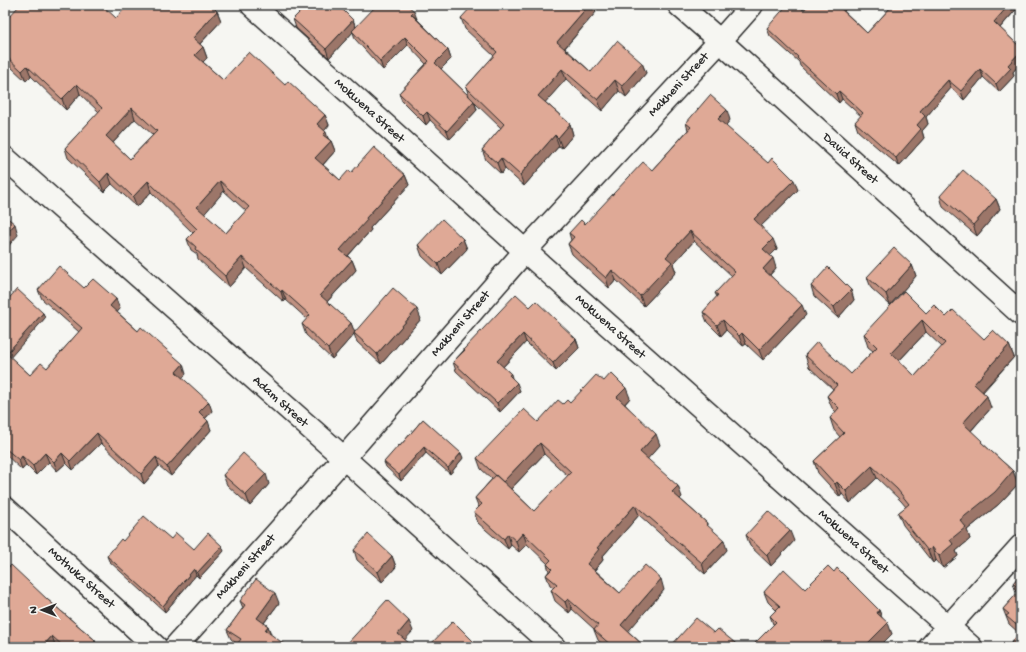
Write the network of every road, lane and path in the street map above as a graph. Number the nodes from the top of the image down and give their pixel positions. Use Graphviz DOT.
graph roads {
  1 [pos="252,5"];
  2 [pos="679,5"];
  3 [pos="752,5"];
  4 [pos="720,41"];
  5 [pos="5,158"];
  6 [pos="525,251"];
  7 [pos="1021,314"];
  8 [pos="344,458"];
  9 [pos="5,508"];
  10 [pos="1021,546"];
  11 [pos="948,627"];
  12 [pos="156,647"];
  13 [pos="174,647"];
  14 [pos="554,647"];
  15 [pos="930,647"];
  16 [pos="971,647"];
  1 -- 6 [label="street, Mokwena Street"];
  2 -- 4 [label="street, David Street"];
  3 -- 4 [label="street, Makheni Street"];
  4 -- 6 [label="street, Makheni Street"];
  4 -- 7 [label="street, David Street"];
  5 -- 8 [label="street, Adam Street"];
  6 -- 8 [label="street, Makheni Street"];
  6 -- 11 [label="street, Mokwena Street"];
  8 -- 13 [label="street, Makheni Street"];
  8 -- 14 [label="street, Adam Street"];
  9 -- 12 [label="street, Mothuka Street"];
  10 -- 11 [label="street"];
  11 -- 15 [label="street"];
  11 -- 16 [label="street, Mokwena Street"];
}
